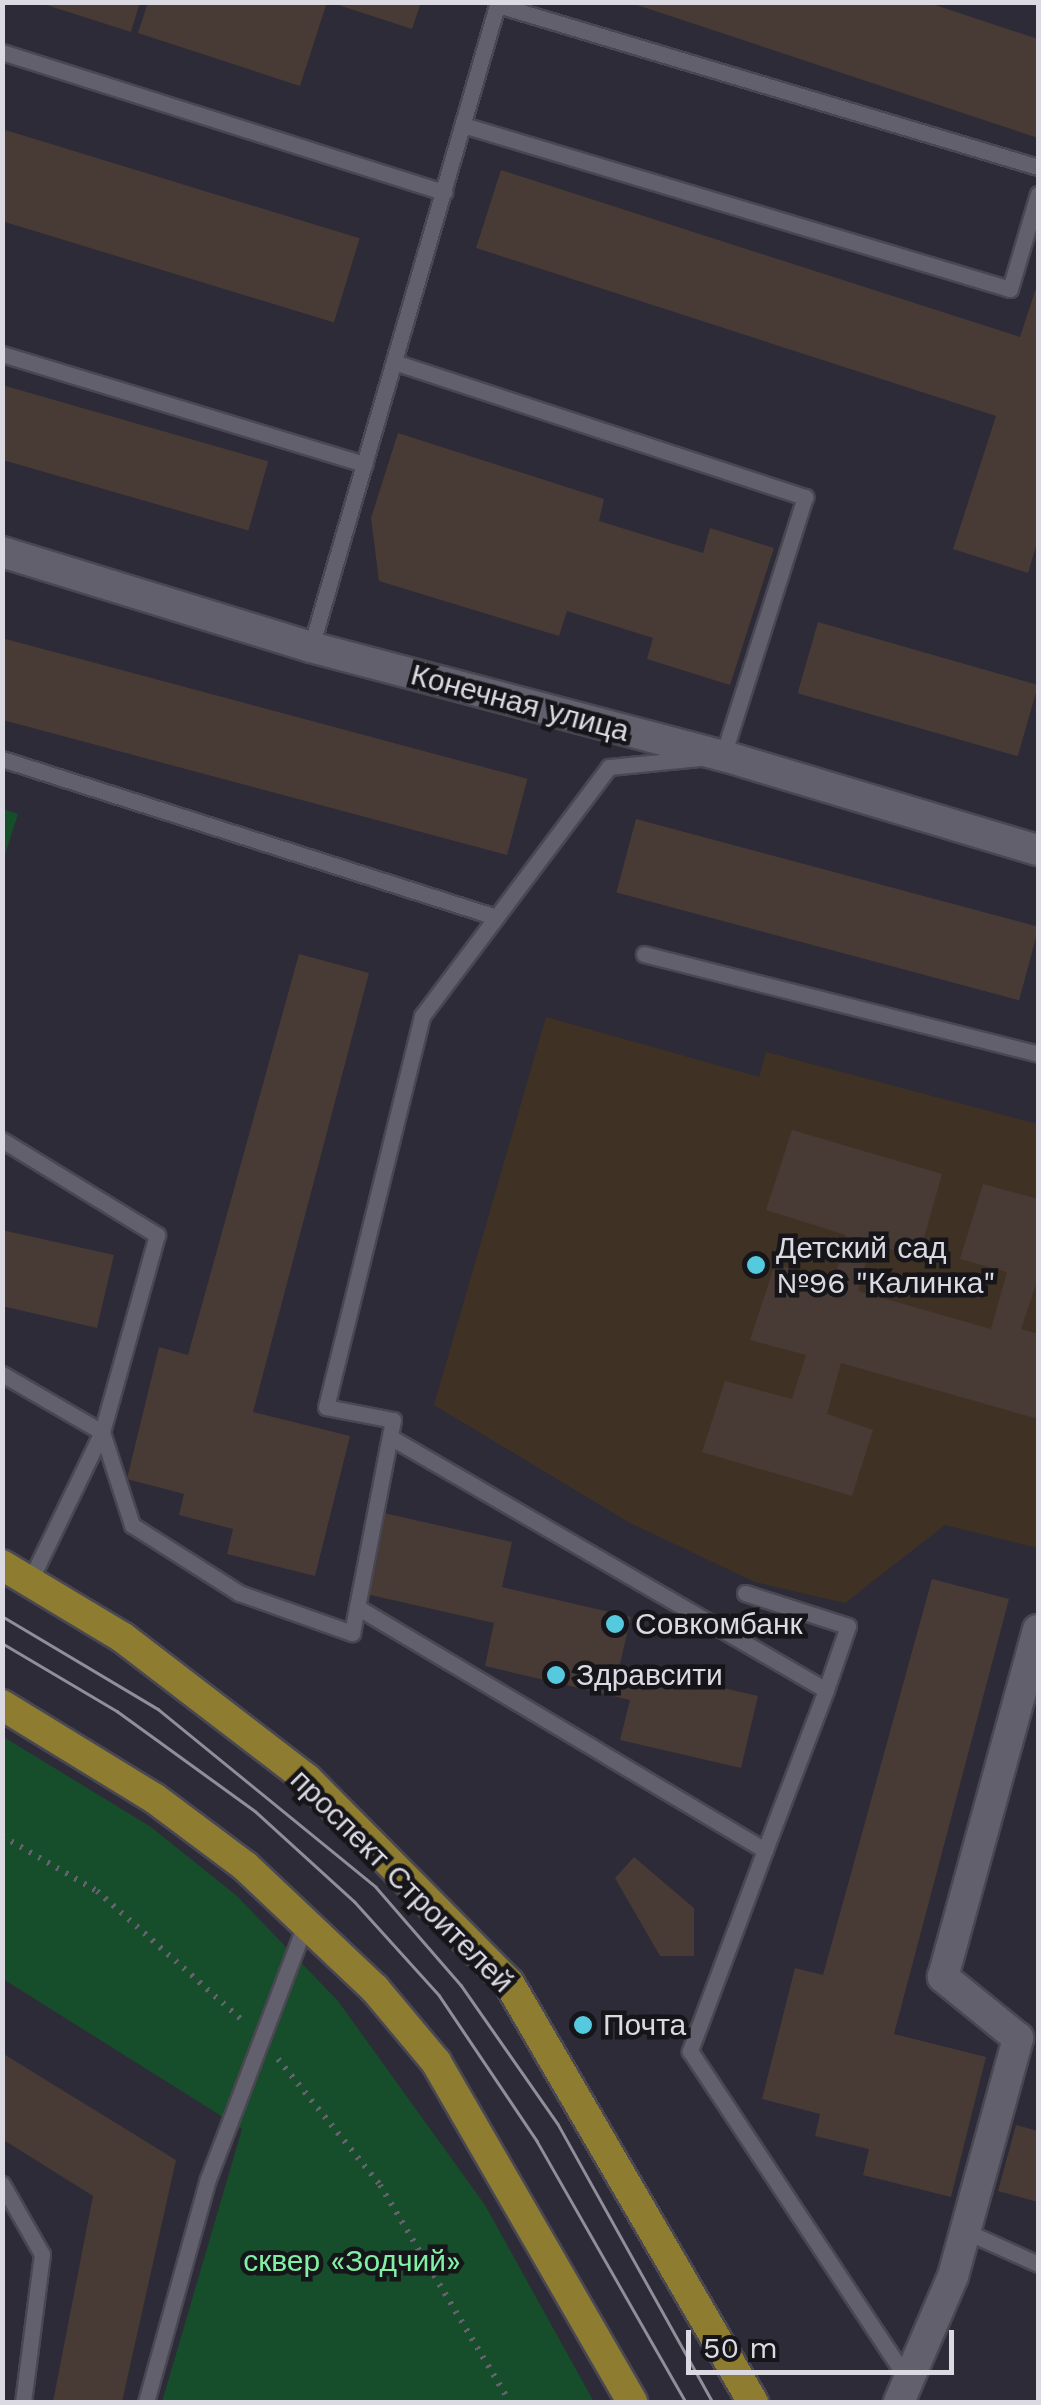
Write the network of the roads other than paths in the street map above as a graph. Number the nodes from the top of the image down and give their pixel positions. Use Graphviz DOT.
graph roads {
  1 [pos="498,4"];
  2 [pos="2,52"];
  3 [pos="463,125"];
  4 [pos="1038,168"];
  5 [pos="444,192"];
  6 [pos="1038,194"];
  7 [pos="2,354"];
  8 [pos="394,362"];
  9 [pos="365,464"];
  10 [pos="2,552"];
  11 [pos="311,647"];
  12 [pos="724,756"];
  13 [pos="2,759"];
  14 [pos="1038,850"];
  15 [pos="496,917"];
  16 [pos="644,954"];
  17 [pos="1038,1054"];
  18 [pos="2,1140"];
  19 [pos="2,1374"];
  20 [pos="102,1432"];
  21 [pos="390,1438"];
  22 [pos="2,1565"];
  23 [pos="30,1581"];
  24 [pos="745,1592"];
  25 [pos="357,1607"];
  26 [pos="1038,1630"];
  27 [pos="826,1690"];
  28 [pos="2,1705"];
  29 [pos="765,1850"];
  30 [pos="307,1920"];
  31 [pos="1028,2043"];
  32 [pos="2,2184"];
  33 [pos="966,2231"];
  34 [pos="1038,2264"];
  35 [pos="903,2391"];
  36 [pos="22,2402"];
  37 [pos="146,2402"];
  38 [pos="632,2402"];
  39 [pos="753,2402"];
  1 -- 3 [label="lane"];
  1 -- 4 [label="lane"];
  2 -- 5 [label="lane"];
  3 -- 5 [label="lane"];
  3 -- 6 [label="lane"];
  5 -- 8 [label="lane"];
  7 -- 9 [label="lane"];
  8 -- 9 [label="lane"];
  8 -- 12 [label="lane"];
  9 -- 11 [label="lane"];
  10 -- 11 [label="street, Конечная улица"];
  11 -- 12 [label="street, Конечная улица"];
  12 -- 14 [label="street, Конечная улица"];
  12 -- 15 [label="lane"];
  13 -- 15 [label="lane"];
  15 -- 21 [label="lane"];
  16 -- 17 [label="lane"];
  18 -- 20 [label="lane"];
  19 -- 20 [label="lane"];
  20 -- 23 [label="lane"];
  20 -- 25 [label="lane"];
  21 -- 25 [label="lane"];
  21 -- 27 [label="lane"];
  22 -- 23 [label="main road, проспект Строителей"];
  23 -- 39 [label="main road, проспект Строителей"];
  24 -- 27 [label="lane"];
  25 -- 29 [label="lane"];
  26 -- 31 [label="street"];
  27 -- 29 [label="lane"];
  28 -- 30 [label="main road"];
  29 -- 35 [label="lane"];
  30 -- 37 [label="lane"];
  30 -- 38 [label="main road"];
  31 -- 33 [label="street"];
  32 -- 36 [label="lane"];
  33 -- 34 [label="lane"];
  33 -- 35 [label="street"];
}
